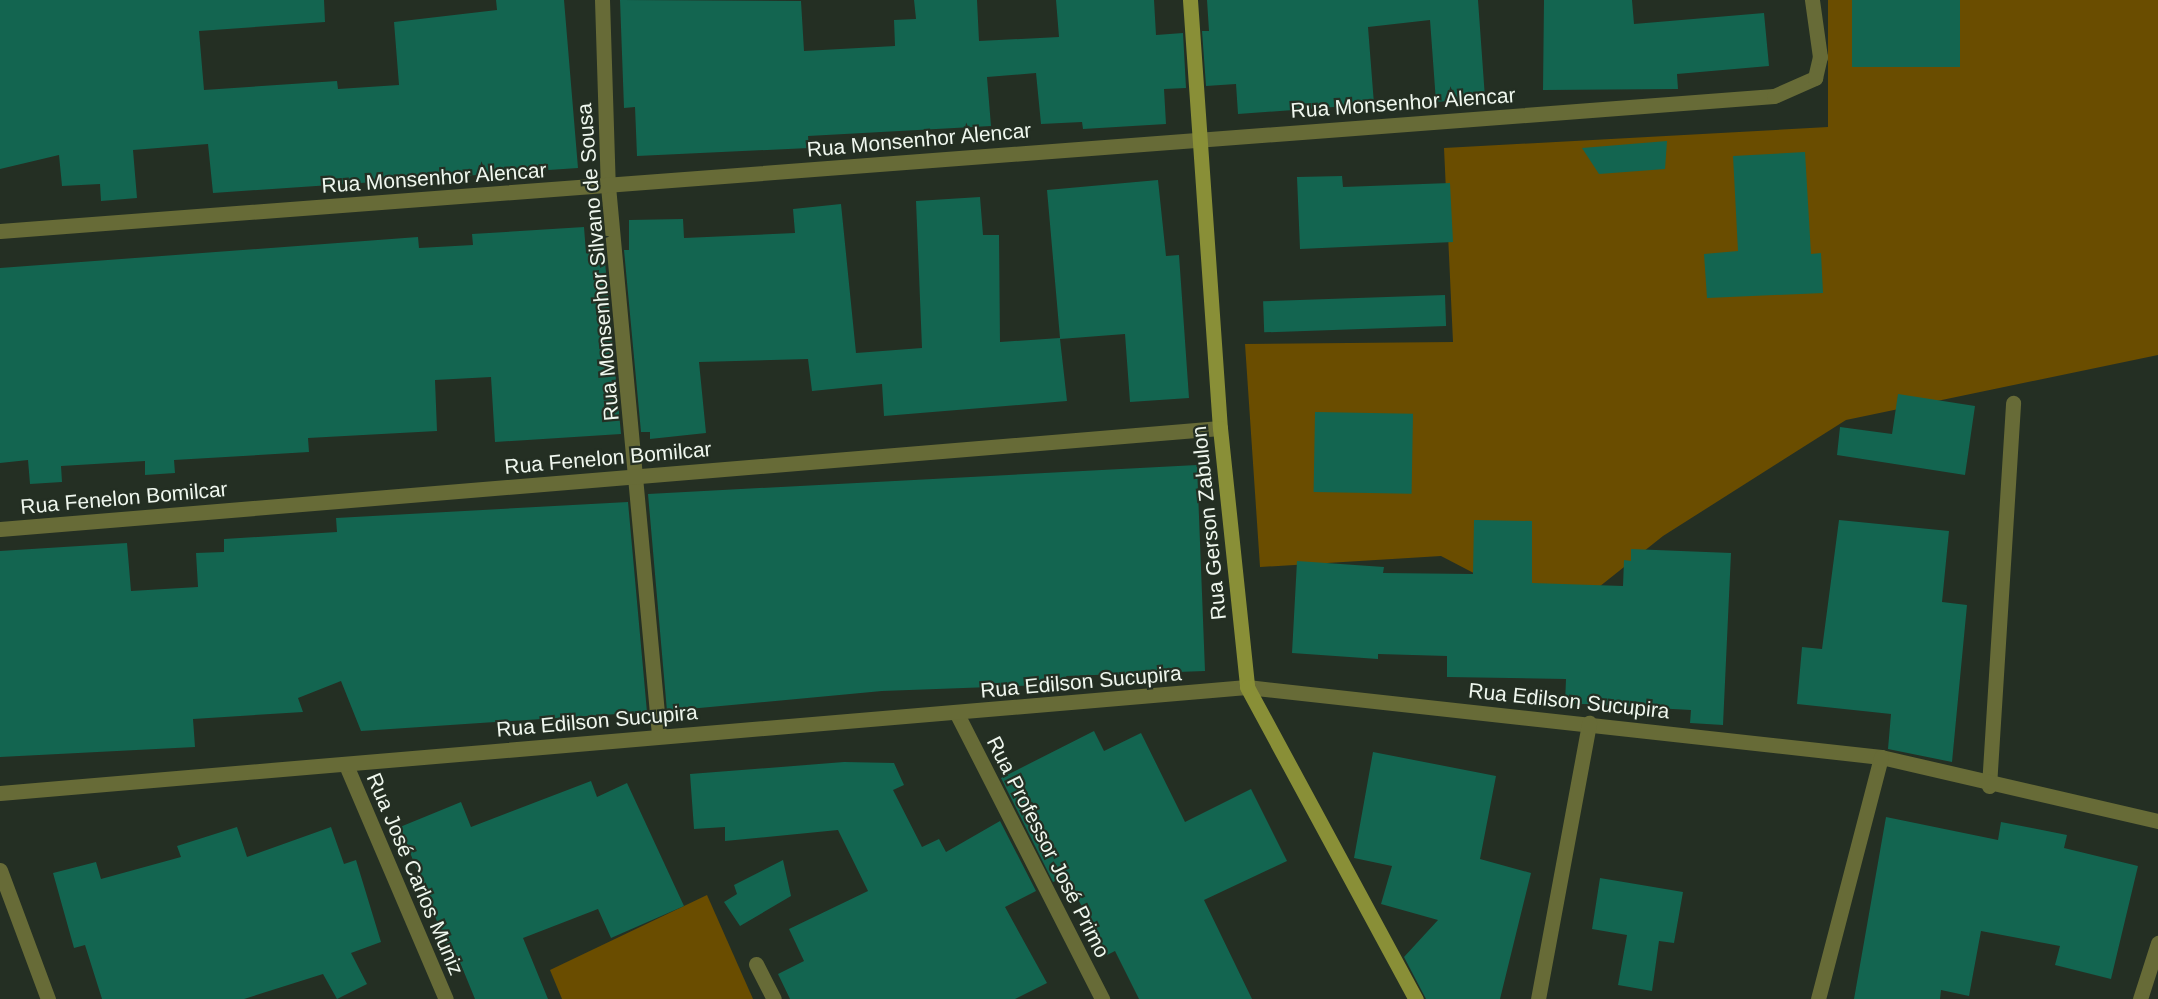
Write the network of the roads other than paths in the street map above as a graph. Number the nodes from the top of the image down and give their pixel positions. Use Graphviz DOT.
graph roads {
  1 [pos="602,0"];
  2 [pos="1190,0"];
  3 [pos="1812,0"];
  4 [pos="1202,139"];
  5 [pos="608,186"];
  6 [pos="0,231"];
  7 [pos="2013,403"];
  8 [pos="1220,428"];
  9 [pos="638,476"];
  10 [pos="0,529"];
  11 [pos="1247,687"];
  12 [pos="957,714"];
  13 [pos="1588,723"];
  14 [pos="659,735"];
  15 [pos="1881,757"];
  16 [pos="346,765"];
  17 [pos="1989,786"];
  18 [pos="0,793"];
  19 [pos="2158,821"];
  20 [pos="0,870"];
  21 [pos="2158,943"];
  22 [pos="756,964"];
  23 [pos="48,999"];
  24 [pos="446,999"];
  25 [pos="774,999"];
  26 [pos="1102,999"];
  27 [pos="1416,999"];
  28 [pos="1538,999"];
  29 [pos="1818,999"];
  30 [pos="2140,999"];
  1 -- 5 [label="street, Rua Monsenhor Silvano de Sousa"];
  2 -- 4 [label="street, Rua Gerson Zabulon"];
  3 -- 4 [label="street, Rua Monsenhor Alencar"];
  4 -- 5 [label="street, Rua Monsenhor Alencar"];
  4 -- 8 [label="street, Rua Gerson Zabulon"];
  5 -- 6 [label="street, Rua Monsenhor Alencar"];
  5 -- 9 [label="street, Rua Monsenhor Silvano de Sousa"];
  7 -- 17 [label="street"];
  8 -- 9 [label="street, Rua Fenelon Bomilcar"];
  8 -- 11 [label="street, Rua Gerson Zabulon"];
  9 -- 10 [label="street, Rua Fenelon Bomilcar"];
  9 -- 14 [label="street, Rua Monsenhor Silvano de Sousa"];
  11 -- 12 [label="street, Rua Edilson Sucupira"];
  11 -- 13 [label="street, Rua Edilson Sucupira"];
  11 -- 27 [label="street, Rua Gerson Zabulon"];
  12 -- 14 [label="street, Rua Edilson Sucupira"];
  12 -- 26 [label="street, Rua Professor José Primo"];
  13 -- 15 [label="street, Rua Edilson Sucupira"];
  13 -- 28 [label="street"];
  14 -- 16 [label="street, Rua Edilson Sucupira"];
  15 -- 17 [label="street, Rua Edilson Sucupira"];
  15 -- 29 [label="street"];
  16 -- 18 [label="street, Rua Edilson Sucupira"];
  16 -- 24 [label="street, Rua José Carlos Muniz"];
  17 -- 19 [label="street, Rua Edilson Sucupira"];
  20 -- 23 [label="street"];
  21 -- 30 [label="street"];
  22 -- 25 [label="street"];
}
